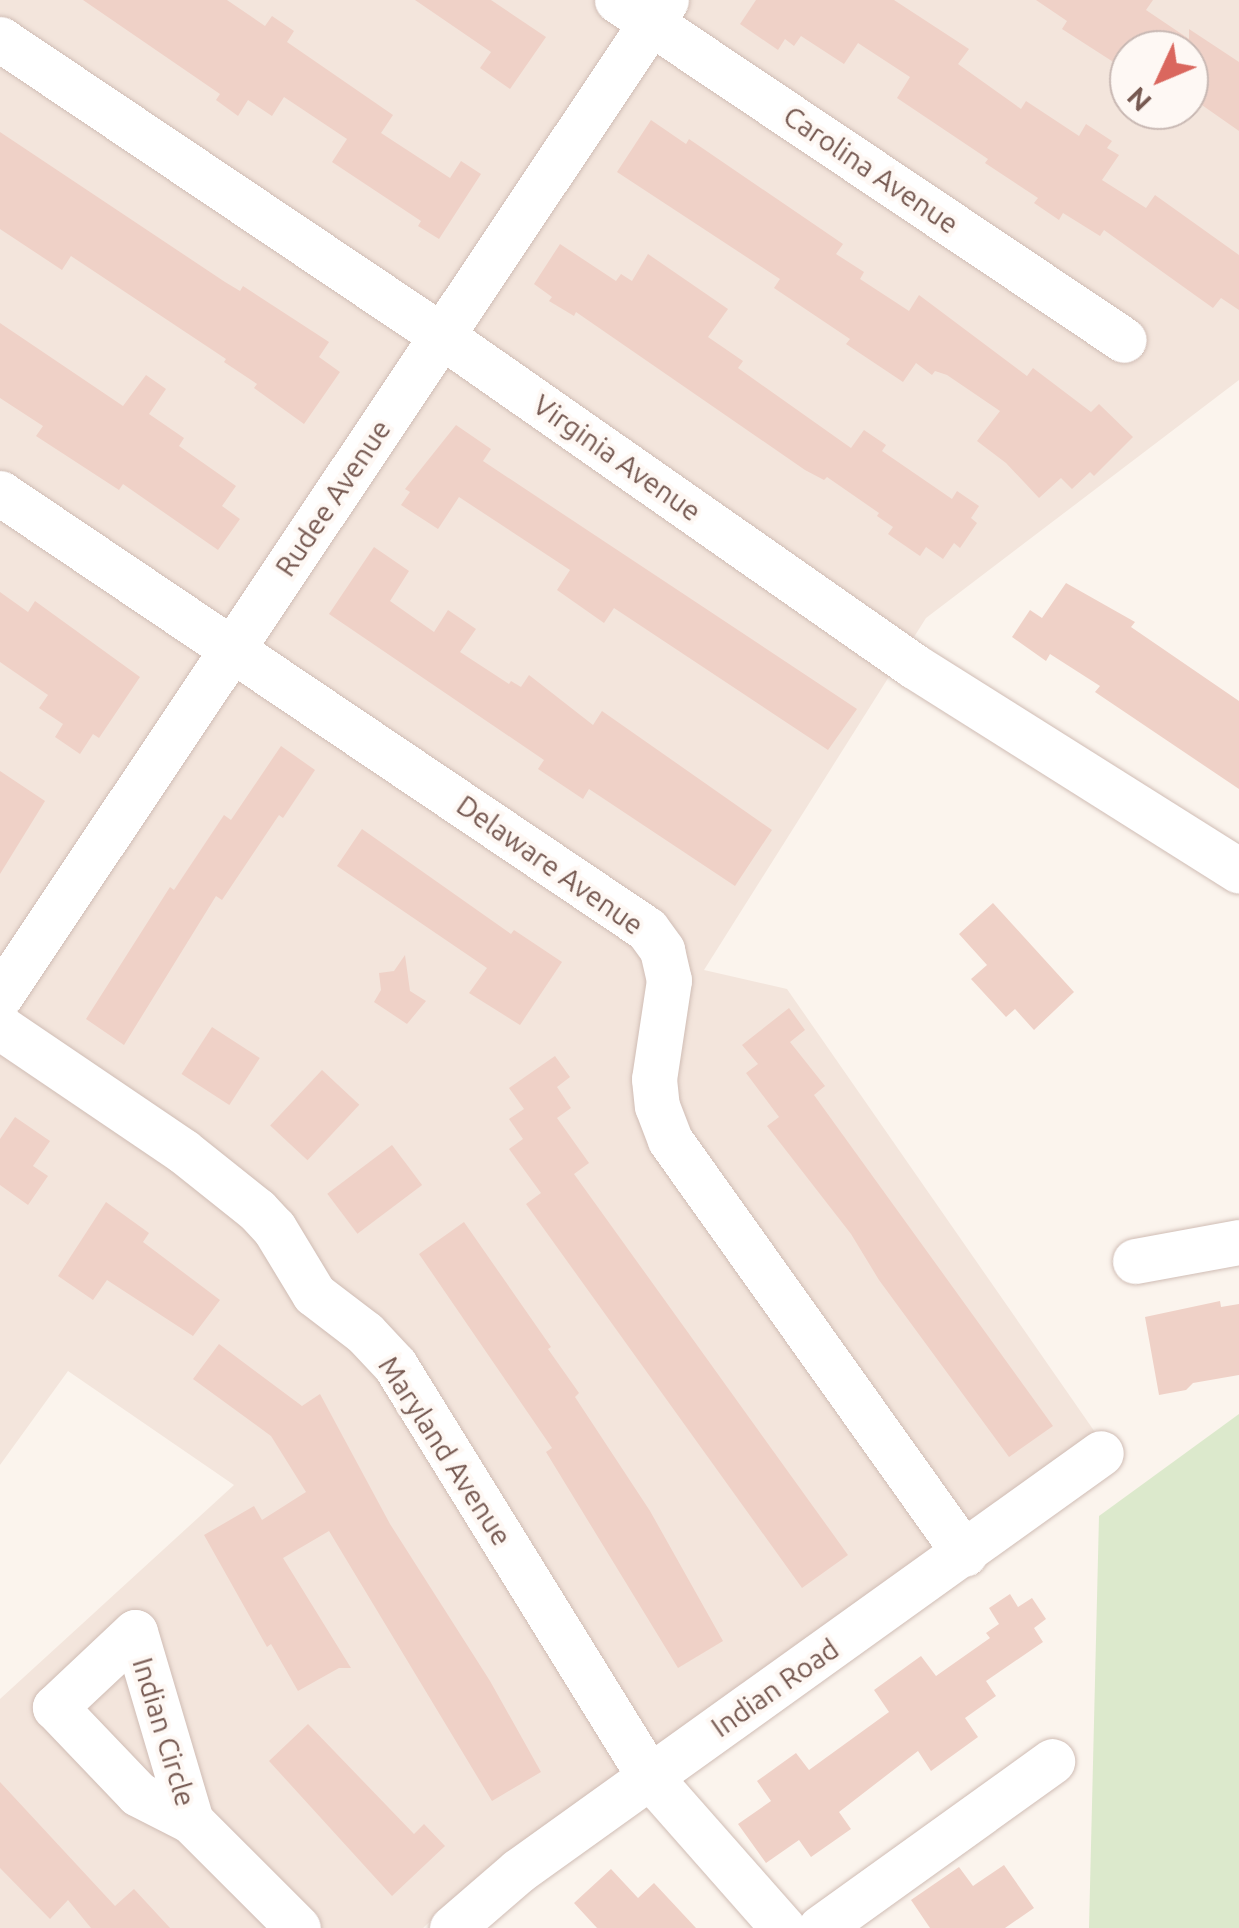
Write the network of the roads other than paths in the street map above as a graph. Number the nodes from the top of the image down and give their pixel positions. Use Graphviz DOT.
graph roads {
  1 [pos="645,8"];
  2 [pos="0,39"];
  3 [pos="442,336"];
  4 [pos="1124,340"];
  5 [pos="0,494"];
  6 [pos="232,649"];
  7 [pos="1239,871"];
  8 [pos="12,951"];
  9 [pos="0,996"];
  10 [pos="0,1027"];
  11 [pos="1239,1242"];
  12 [pos="1134,1261"];
  13 [pos="1101,1453"];
  14 [pos="965,1554"];
  15 [pos="1052,1761"];
  16 [pos="648,1776"];
  17 [pos="191,1821"];
  18 [pos="298,1928"];
  19 [pos="452,1928"];
  20 [pos="783,1928"];
  21 [pos="820,1928"];
  1 -- 3 [label="street, Rudee Avenue"];
  1 -- 4 [label="street, Carolina Avenue"];
  2 -- 3 [label="street, Virginia Avenue"];
  3 -- 6 [label="street, Rudee Avenue"];
  3 -- 7 [label="street, Virginia Avenue"];
  5 -- 6 [label="street, Delaware Avenue"];
  6 -- 8 [label="street, Rudee Avenue"];
  6 -- 14 [label="street, Delaware Avenue"];
  8 -- 9 [label="street, Rudee Avenue"];
  10 -- 16 [label="street, Maryland Avenue"];
  11 -- 12 [label="street"];
  13 -- 14 [label="street, Indian Road"];
  14 -- 16 [label="street, Indian Road"];
  15 -- 21 [label="street"];
  16 -- 19 [label="street, Indian Road"];
  16 -- 20 [label="street, Maryland Avenue"];
  17 -- 18 [label="street, Indian Circle"];
}
